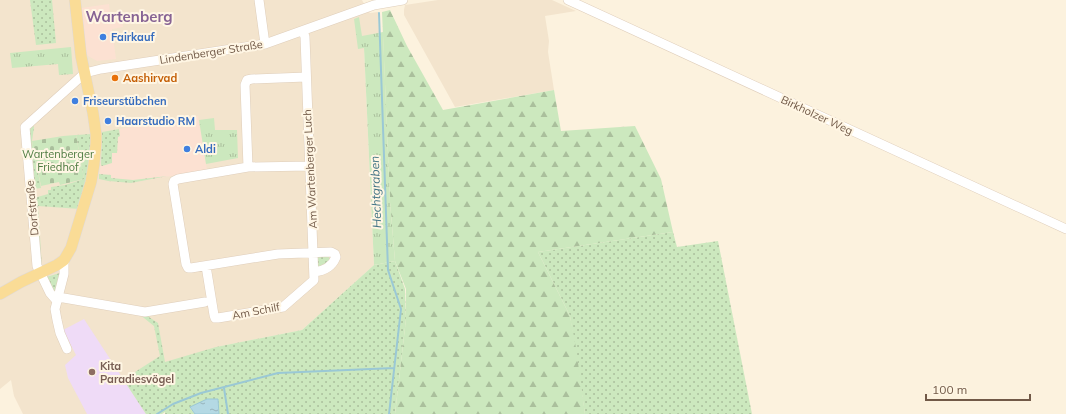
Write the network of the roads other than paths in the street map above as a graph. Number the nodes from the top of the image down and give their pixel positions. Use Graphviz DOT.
graph roads {
  1 [pos="75,0"];
  2 [pos="259,0"];
  3 [pos="403,0"];
  4 [pos="568,0"];
  5 [pos="303,31"];
  6 [pos="265,44"];
  7 [pos="85,73"];
  8 [pos="306,77"];
  9 [pos="309,166"];
  10 [pos="248,167"];
  11 [pos="1066,229"];
  12 [pos="314,253"];
  13 [pos="64,260"];
  14 [pos="206,266"];
  15 [pos="39,269"];
  16 [pos="314,272"];
  17 [pos="0,294"];
  18 [pos="57,299"];
  19 [pos="205,302"];
  20 [pos="67,349"];
  1 -- 7 [label="main road"];
  2 -- 6 [label="street"];
  3 -- 5 [label="street, Lindenberger Straße"];
  4 -- 11 [label="street, Birkholzer Weg"];
  5 -- 6 [label="street, Lindenberger Straße"];
  5 -- 8 [label="street, Am Wartenberger Luch"];
  6 -- 7 [label="street, Lindenberger Straße"];
  7 -- 13 [label="main road"];
  7 -- 15 [label="street, Dorfstraße"];
  8 -- 9 [label="street, Am Wartenberger Luch"];
  8 -- 10 [label="street"];
  9 -- 10 [label="street"];
  9 -- 12 [label="street, Am Wartenberger Luch"];
  10 -- 14 [label="street"];
  12 -- 14 [label="street"];
  12 -- 16 [label="street, Am Schilf"];
  12 -- 16 [label="street"];
  13 -- 15 [label="main road"];
  13 -- 18 [label="street"];
  14 -- 16 [label="street, Am Schilf"];
  15 -- 17 [label="main road"];
  15 -- 18 [label="street, Dorfstraße"];
  18 -- 19 [label="street"];
  18 -- 20 [label="street"];
}
